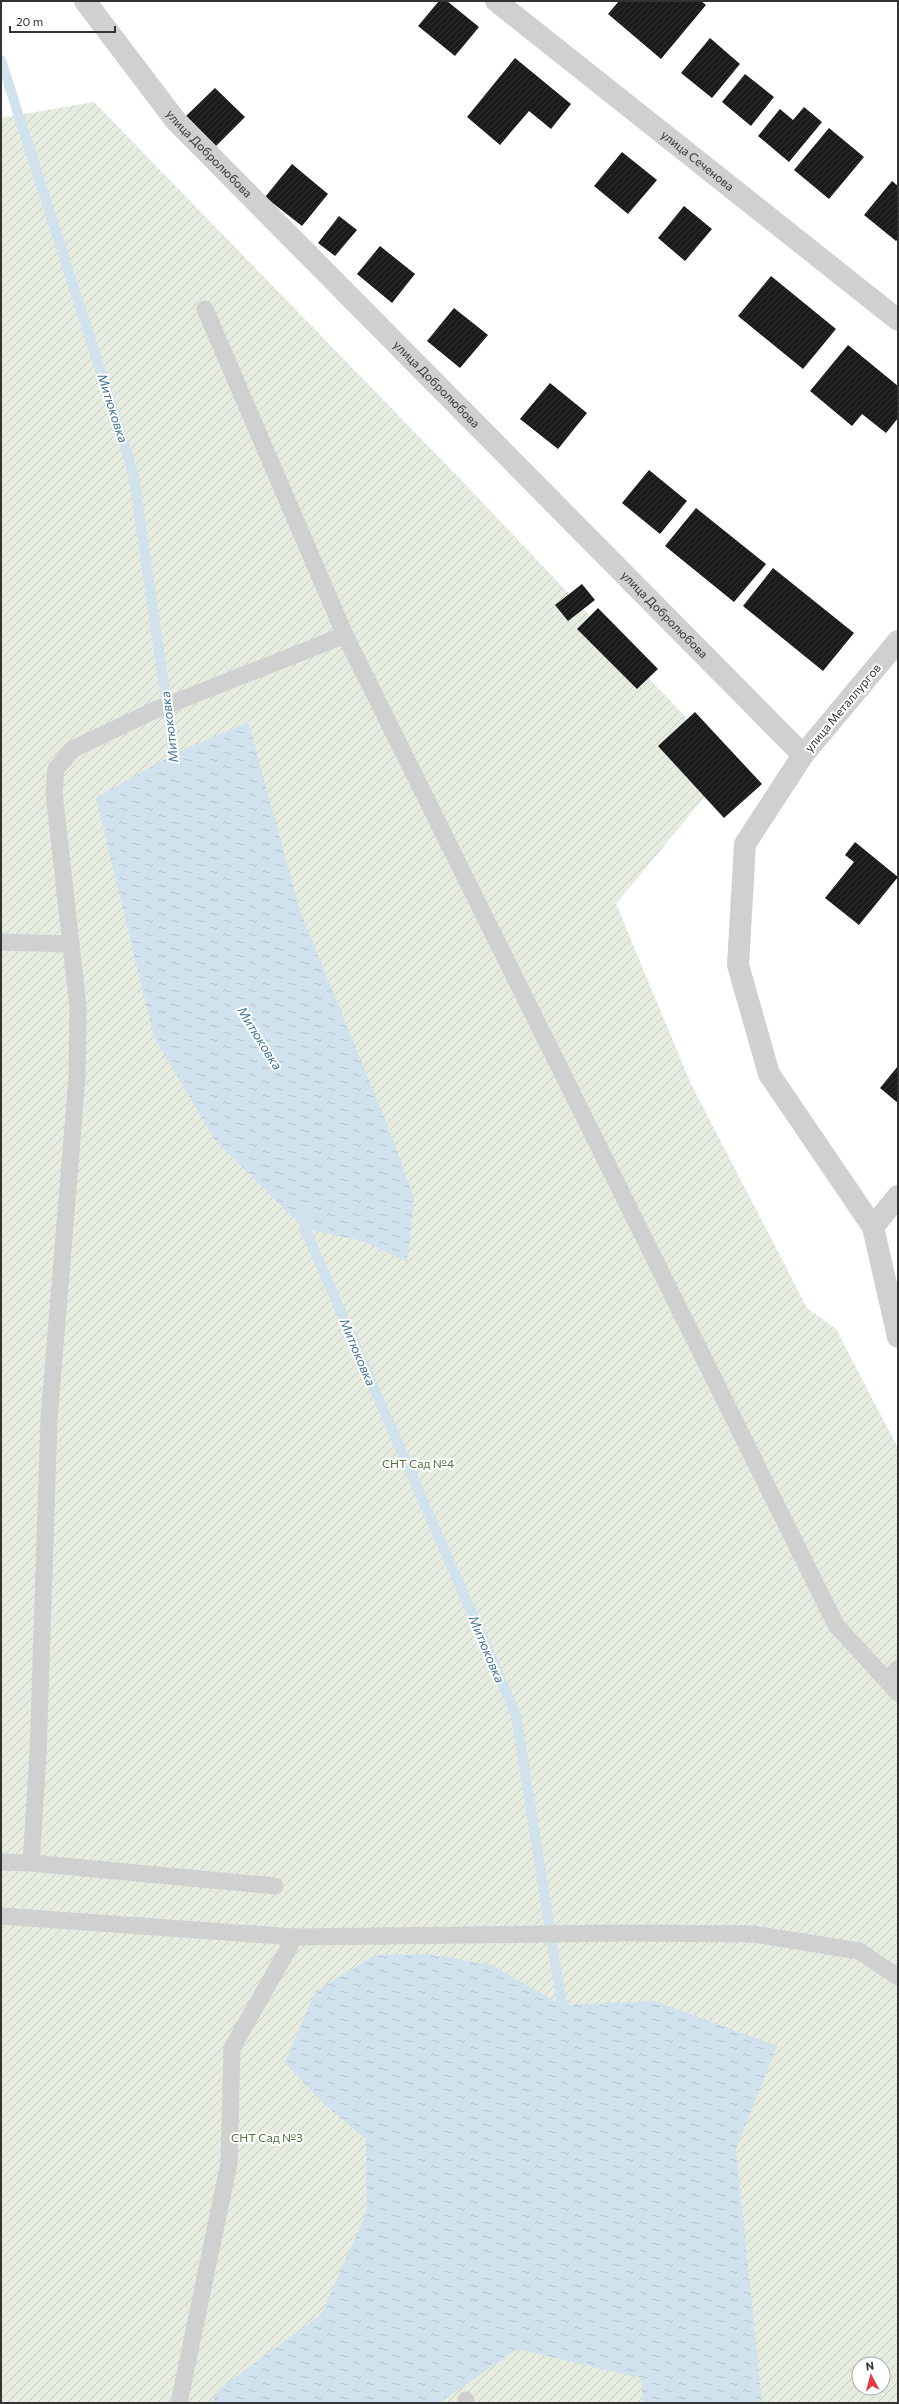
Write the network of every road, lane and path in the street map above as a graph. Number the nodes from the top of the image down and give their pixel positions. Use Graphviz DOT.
graph roads {
  1 [pos="85,1"];
  2 [pos="496,1"];
  3 [pos="205,309"];
  4 [pos="898,320"];
  5 [pos="345,635"];
  6 [pos="898,641"];
  7 [pos="804,755"];
  8 [pos="1,942"];
  9 [pos="71,944"];
  10 [pos="898,1196"];
  11 [pos="873,1227"];
  12 [pos="898,1338"];
  13 [pos="898,1668"];
  14 [pos="892,1687"];
  15 [pos="1,1862"];
  16 [pos="31,1863"];
  17 [pos="275,1886"];
  18 [pos="1,1916"];
  19 [pos="295,1937"];
  20 [pos="898,1977"];
  21 [pos="179,2403"];
  1 -- 7 [label="street, улица Добролюбова"];
  2 -- 4 [label="street, улица Сеченова"];
  3 -- 5 [label="lane"];
  5 -- 9 [label="lane"];
  5 -- 14 [label="lane"];
  6 -- 7 [label="street, улица Металлургов"];
  7 -- 11 [label="street, улица Металлургов"];
  8 -- 9 [label="lane"];
  9 -- 16 [label="lane"];
  10 -- 11 [label="street"];
  11 -- 12 [label="street"];
  13 -- 14 [label="lane"];
  15 -- 16 [label="lane"];
  16 -- 17 [label="lane"];
  18 -- 19 [label="lane"];
  19 -- 20 [label="lane"];
  19 -- 21 [label="lane"];
}
